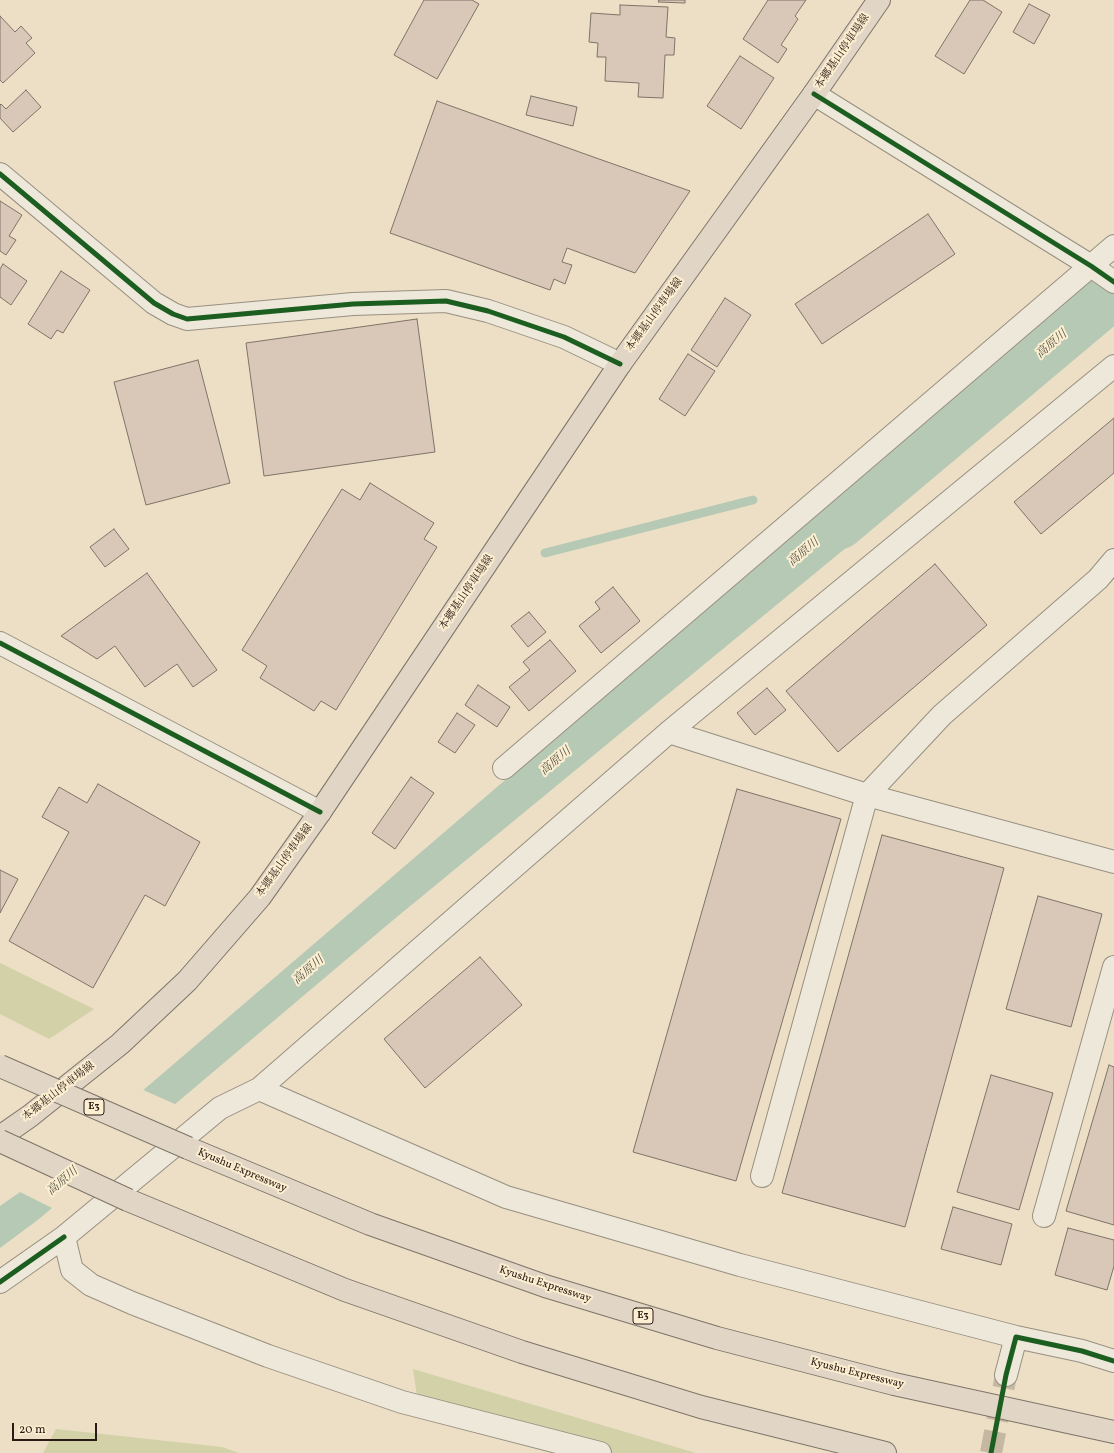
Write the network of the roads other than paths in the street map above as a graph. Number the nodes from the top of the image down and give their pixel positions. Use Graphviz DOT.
graph roads {
  1 [pos="879,0"];
  2 [pos="814,94"];
  3 [pos="0,174"];
  4 [pos="1114,246"];
  5 [pos="1101,273"];
  6 [pos="620,364"];
  7 [pos="1114,366"];
  8 [pos="1114,560"];
  9 [pos="0,643"];
  10 [pos="669,732"];
  11 [pos="504,768"];
  12 [pos="867,795"];
  13 [pos="320,812"];
  14 [pos="1114,862"];
  15 [pos="1114,967"];
  16 [pos="0,1066"];
  17 [pos="259,1090"];
  18 [pos="0,1137"];
  19 [pos="0,1141"];
  20 [pos="762,1176"];
  21 [pos="1044,1216"];
  22 [pos="64,1237"];
  23 [pos="0,1282"];
  24 [pos="1016,1337"];
  25 [pos="1114,1361"];
  26 [pos="1006,1375"];
  27 [pos="1114,1432"];
  28 [pos="600,1453"];
  29 [pos="885,1453"];
  1 -- 2 [label="main road, 本郷基山停車場線"];
  2 -- 5 [label="street"];
  2 -- 6 [label="main road, 本郷基山停車場線"];
  3 -- 6 [label="street"];
  4 -- 5 [label="street"];
  5 -- 11 [label="street"];
  6 -- 13 [label="main road, 本郷基山停車場線"];
  7 -- 10 [label="street"];
  8 -- 12 [label="street"];
  9 -- 13 [label="street"];
  10 -- 12 [label="street"];
  10 -- 17 [label="street"];
  12 -- 14 [label="street"];
  12 -- 20 [label="street"];
  13 -- 18 [label="main road, 本郷基山停車場線"];
  15 -- 21 [label="street"];
  16 -- 27 [label="main road, Kyushu Expressway / E3, bridge"];
  17 -- 22 [label="street"];
  17 -- 24 [label="street"];
  19 -- 29 [label="main road, bridge"];
  22 -- 23 [label="street"];
  22 -- 28 [label="street"];
  24 -- 25 [label="street"];
  24 -- 26 [label="street"];
}
